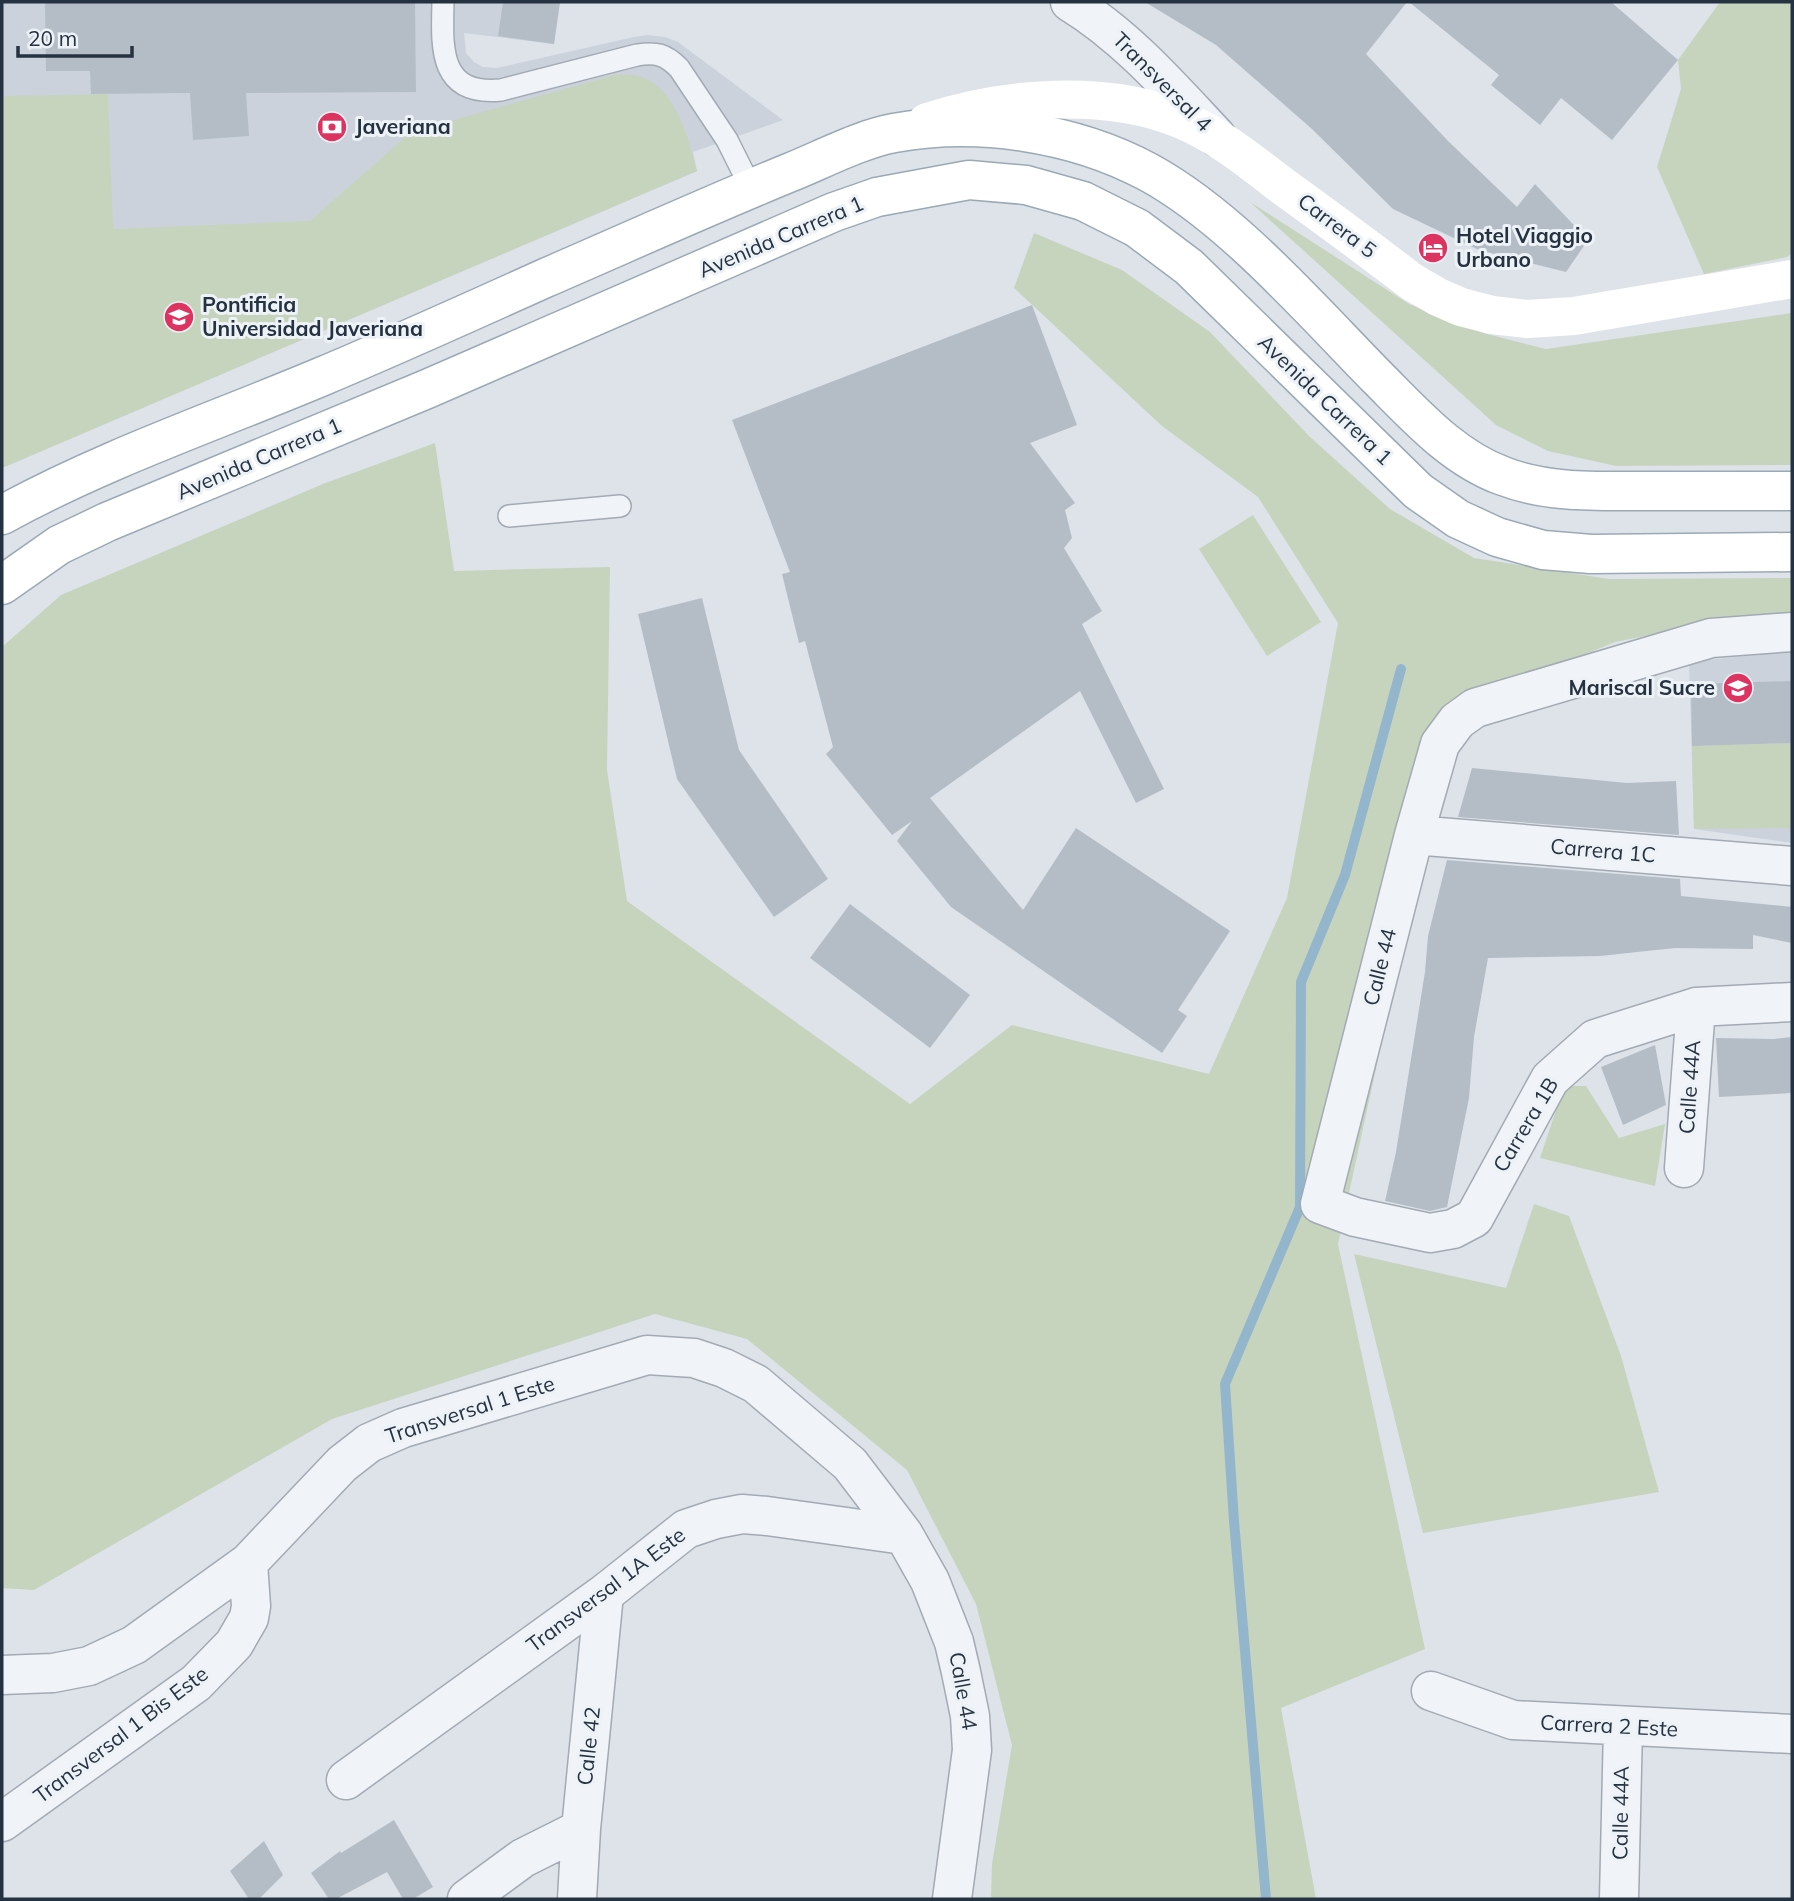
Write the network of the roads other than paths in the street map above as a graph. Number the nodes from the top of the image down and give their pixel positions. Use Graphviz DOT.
graph roads {
  1 [pos="443,2"];
  2 [pos="1069,2"];
  3 [pos="892,133"];
  4 [pos="1219,138"];
  5 [pos="751,188"];
  6 [pos="1792,279"];
  7 [pos="1792,491"];
  8 [pos="620,506"];
  9 [pos="2,515"];
  10 [pos="509,516"];
  11 [pos="1792,552"];
  12 [pos="2,585"];
  13 [pos="1792,632"];
  14 [pos="1414,835"];
  15 [pos="1792,866"];
  16 [pos="1792,1002"];
  17 [pos="1696,1007"];
  18 [pos="1684,1168"];
  19 [pos="1355,1217"];
  20 [pos="904,1535"];
  21 [pos="248,1563"];
  22 [pos="604,1594"];
  23 [pos="2,1675"];
  24 [pos="1432,1691"];
  25 [pos="1623,1727"];
  26 [pos="1792,1734"];
  27 [pos="346,1780"];
  28 [pos="2,1822"];
  29 [pos="581,1829"];
  30 [pos="467,1899"];
  31 [pos="577,1899"];
  32 [pos="952,1899"];
  33 [pos="1619,1899"];
  1 -- 5 [label="lane"];
  2 -- 4 [label="street, Transversal 4"];
  3 -- 4 [label="main road, Carrera 5"];
  3 -- 5 [label="main road"];
  3 -- 7 [label="main road"];
  4 -- 6 [label="main road, Carrera 5"];
  5 -- 9 [label="main road"];
  8 -- 10 [label="lane"];
  11 -- 12 [label="main road, Avenida Carrera 1"];
  13 -- 14 [label="street, Calle 44"];
  14 -- 15 [label="street, Carrera 1C"];
  14 -- 19 [label="street, Calle 44"];
  16 -- 17 [label="street, Carrera 1B"];
  17 -- 18 [label="street, Calle 44A"];
  17 -- 19 [label="street, Carrera 1B"];
  20 -- 21 [label="street, Transversal 1 Este"];
  20 -- 22 [label="street, Transversal 1A Este"];
  20 -- 32 [label="street, Calle 44"];
  21 -- 23 [label="street, Transversal 1 Este"];
  21 -- 28 [label="street, Transversal 1 Bis Este"];
  22 -- 27 [label="street, Transversal 1A Este"];
  22 -- 29 [label="street, Calle 42"];
  24 -- 25 [label="street, Carrera 2 Este"];
  25 -- 26 [label="street, Carrera 2 Este"];
  25 -- 33 [label="street, Calle 44A"];
  29 -- 30 [label="street"];
  29 -- 31 [label="street, Calle 42"];
}
